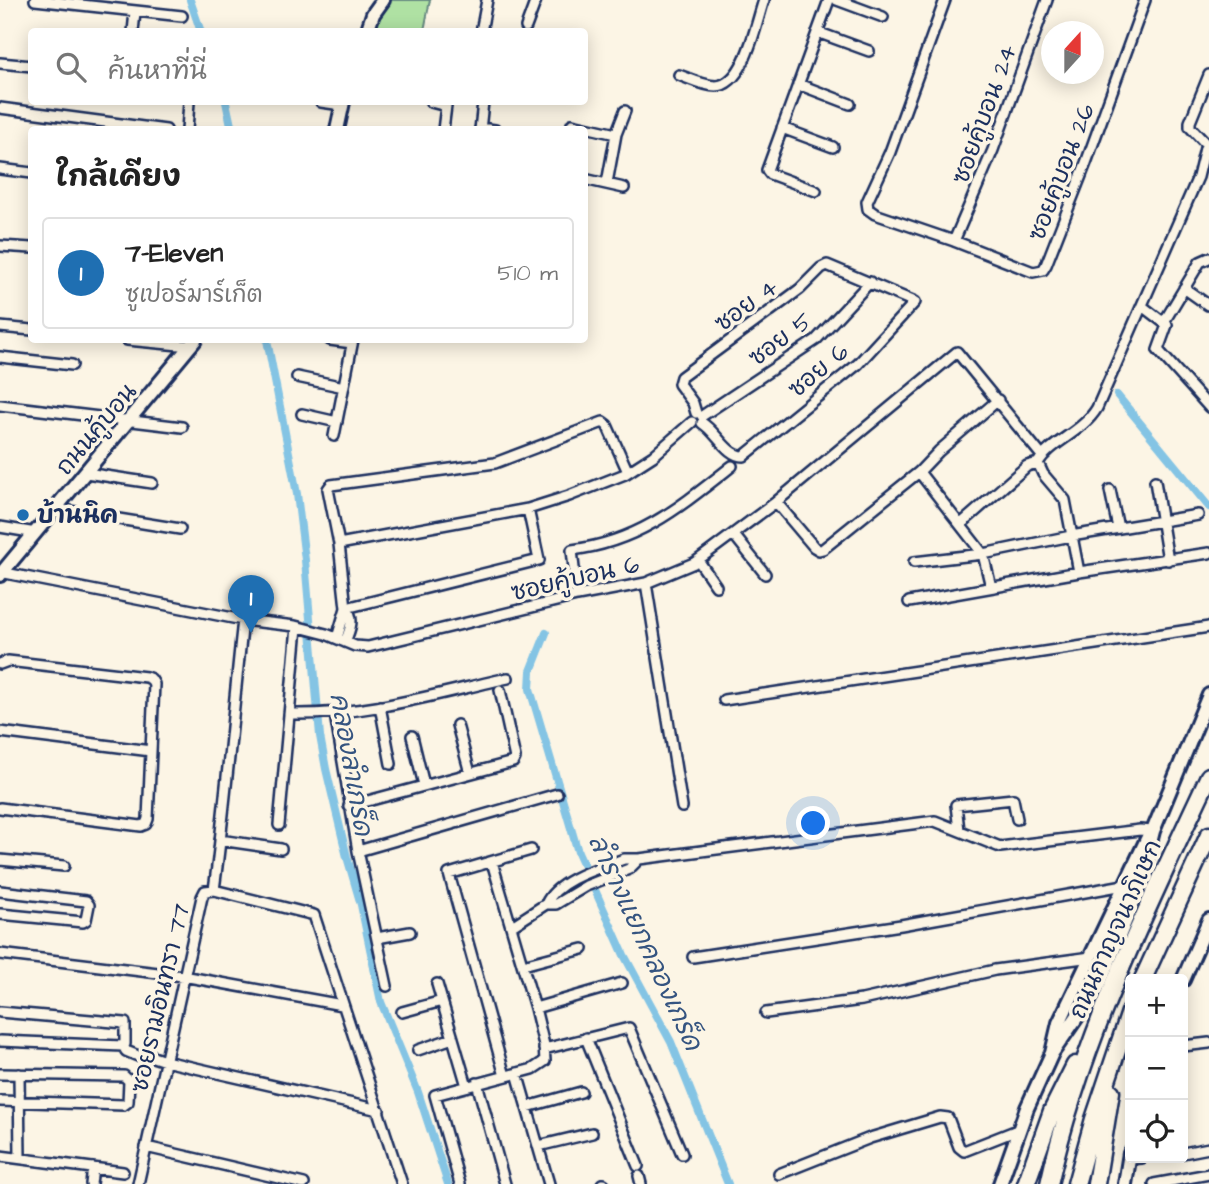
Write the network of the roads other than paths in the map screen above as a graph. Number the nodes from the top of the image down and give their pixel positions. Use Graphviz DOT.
graph roads {
  1 [pos="35,0"];
  2 [pos="383,0"];
  3 [pos="487,0"];
  4 [pos="536,0"];
  5 [pos="764,0"];
  6 [pos="829,0"];
  7 [pos="837,0"];
  8 [pos="945,0"];
  9 [pos="1046,0"];
  10 [pos="1145,0"];
  11 [pos="135,12"];
  12 [pos="182,16"];
  13 [pos="883,18"];
  14 [pos="526,27"];
  15 [pos="133,28"];
  16 [pos="368,28"];
  17 [pos="482,28"];
  18 [pos="817,32"];
  19 [pos="869,51"];
  20 [pos="0,63"];
  21 [pos="28,66"];
  22 [pos="679,75"];
  23 [pos="1209,75"];
  24 [pos="798,84"];
  25 [pos="850,104"];
  26 [pos="189,105"];
  27 [pos="343,105"];
  28 [pos="442,105"];
  29 [pos="483,105"];
  30 [pos="0,108"];
  31 [pos="625,111"];
  32 [pos="572,124"];
  33 [pos="136,126"];
  34 [pos="187,126"];
  35 [pos="338,126"];
  36 [pos="444,126"];
  37 [pos="480,126"];
  38 [pos="581,126"];
  39 [pos="588,128"];
  40 [pos="782,128"];
  41 [pos="616,134"];
  42 [pos="834,147"];
  43 [pos="0,169"];
  44 [pos="28,172"];
  45 [pos="588,180"];
  46 [pos="607,183"];
  47 [pos="624,188"];
  48 [pos="816,191"];
  49 [pos="954,241"];
  50 [pos="0,246"];
  51 [pos="28,248"];
  52 [pos="1209,258"];
  53 [pos="870,282"];
  54 [pos="1184,288"];
  55 [pos="1208,304"];
  56 [pos="1142,306"];
  57 [pos="1164,322"];
  58 [pos="0,327"];
  59 [pos="28,330"];
  60 [pos="193,343"];
  61 [pos="352,343"];
  62 [pos="0,357"];
  63 [pos="72,365"];
  64 [pos="297,377"];
  65 [pos="344,387"];
  66 [pos="998,400"];
  67 [pos="0,405"];
  68 [pos="1209,407"];
  69 [pos="302,414"];
  70 [pos="698,418"];
  71 [pos="130,420"];
  72 [pos="337,422"];
  73 [pos="182,427"];
  74 [pos="334,436"];
  75 [pos="1040,459"];
  76 [pos="732,466"];
  77 [pos="628,472"];
  78 [pos="919,472"];
  79 [pos="86,473"];
  80 [pos="1156,481"];
  81 [pos="152,483"];
  82 [pos="1110,490"];
  83 [pos="776,502"];
  84 [pos="57,509"];
  85 [pos="528,509"];
  86 [pos="1198,515"];
  87 [pos="1162,522"];
  88 [pos="961,524"];
  89 [pos="0,527"];
  90 [pos="1118,528"];
  91 [pos="180,529"];
  92 [pos="36,533"];
  93 [pos="734,535"];
  94 [pos="1071,536"];
  95 [pos="339,544"];
  96 [pos="983,554"];
  97 [pos="1209,554"];
  98 [pos="698,560"];
  99 [pos="1168,561"];
  100 [pos="914,562"];
  101 [pos="1079,572"];
  102 [pos="1,573"];
  103 [pos="765,574"];
  104 [pos="646,583"];
  105 [pos="716,586"];
  106 [pos="990,587"];
  107 [pos="577,596"];
  108 [pos="909,602"];
  109 [pos="346,608"];
  110 [pos="243,620"];
  111 [pos="1209,627"];
  112 [pos="302,628"];
  113 [pos="341,640"];
  114 [pos="0,664"];
  115 [pos="508,678"];
  116 [pos="500,690"];
  117 [pos="1209,695"];
  118 [pos="724,700"];
  119 [pos="380,706"];
  120 [pos="289,714"];
  121 [pos="333,714"];
  122 [pos="457,725"];
  123 [pos="0,732"];
  124 [pos="412,736"];
  125 [pos="151,751"];
  126 [pos="391,764"];
  127 [pos="470,773"];
  128 [pos="1209,776"];
  129 [pos="424,785"];
  130 [pos="557,794"];
  131 [pos="349,806"];
  132 [pos="682,807"];
  133 [pos="0,808"];
  134 [pos="1017,819"];
  135 [pos="278,825"];
  136 [pos="959,830"];
  137 [pos="1153,831"];
  138 [pos="1209,835"];
  139 [pos="220,841"];
  140 [pos="281,849"];
  141 [pos="531,850"];
  142 [pos="358,851"];
  143 [pos="639,859"];
  144 [pos="0,860"];
  145 [pos="492,862"];
  146 [pos="64,866"];
  147 [pos="1124,885"];
  148 [pos="214,890"];
  149 [pos="0,891"];
  150 [pos="550,901"];
  151 [pos="0,914"];
  152 [pos="1209,920"];
  153 [pos="512,926"];
  154 [pos="410,932"];
  155 [pos="377,938"];
  156 [pos="583,949"];
  157 [pos="0,954"];
  158 [pos="693,957"];
  159 [pos="1091,957"];
  160 [pos="523,965"];
  161 [pos="1145,974"];
  162 [pos="1186,974"];
  163 [pos="1081,975"];
  164 [pos="183,976"];
  165 [pos="622,983"];
  166 [pos="437,984"];
  167 [pos="1099,985"];
  168 [pos="387,986"];
  169 [pos="442,1001"];
  170 [pos="342,1005"];
  171 [pos="535,1008"];
  172 [pos="0,1012"];
  173 [pos="402,1012"];
  174 [pos="766,1013"];
  175 [pos="1125,1026"];
  176 [pos="1094,1032"];
  177 [pos="453,1038"];
  178 [pos="586,1038"];
  179 [pos="0,1041"];
  180 [pos="1209,1043"];
  181 [pos="1188,1045"];
  182 [pos="123,1046"];
  183 [pos="544,1049"];
  184 [pos="418,1050"];
  185 [pos="148,1051"];
  186 [pos="1052,1053"];
  187 [pos="138,1056"];
  188 [pos="165,1061"];
  189 [pos="1109,1072"];
  190 [pos="0,1073"];
  191 [pos="517,1073"];
  192 [pos="19,1074"];
  193 [pos="505,1076"];
  194 [pos="472,1085"];
  195 [pos="581,1092"];
  196 [pos="0,1101"];
  197 [pos="18,1102"];
  198 [pos="527,1107"];
  199 [pos="379,1110"];
  200 [pos="1020,1129"];
  201 [pos="592,1133"];
  202 [pos="538,1146"];
  203 [pos="146,1147"];
  204 [pos="1209,1148"];
  205 [pos="1188,1152"];
  206 [pos="682,1154"];
  207 [pos="0,1156"];
  208 [pos="20,1158"];
  209 [pos="1132,1163"];
  210 [pos="93,1168"];
  211 [pos="123,1172"];
  212 [pos="779,1174"];
  213 [pos="1209,1174"];
  214 [pos="639,1175"];
  215 [pos="91,1184"];
  216 [pos="138,1184"];
  217 [pos="304,1184"];
  218 [pos="402,1184"];
  219 [pos="460,1184"];
  220 [pos="505,1184"];
  221 [pos="549,1184"];
  222 [pos="1000,1184"];
  223 [pos="1026,1184"];
  224 [pos="1049,1184"];
  225 [pos="1076,1184"];
  226 [pos="1096,1184"];
  227 [pos="1125,1184"];
  228 [pos="1154,1184"];
  1 -- 11 [label="street"];
  2 -- 16 [label="main road"];
  3 -- 17 [label="street"];
  4 -- 14 [label="street"];
  5 -- 22 [label="street"];
  6 -- 18 [label="street"];
  7 -- 13 [label="street"];
  8 -- 49 [label="street"];
  9 -- 49 [label="street, ซอยคู้บอน 24"];
  10 -- 49 [label="street, ซอยคู้บอน 26"];
  11 -- 12 [label="street"];
  11 -- 15 [label="street"];
  18 -- 19 [label="street"];
  18 -- 24 [label="street"];
  20 -- 21 [label="street"];
  23 -- 56 [label="street"];
  24 -- 25 [label="street"];
  24 -- 40 [label="street"];
  26 -- 34 [label="street"];
  27 -- 35 [label="main road"];
  28 -- 36 [label="street"];
  29 -- 37 [label="street"];
  30 -- 33 [label="street"];
  31 -- 41 [label="street"];
  32 -- 38 [label="street"];
  39 -- 41 [label="street"];
  40 -- 42 [label="street"];
  40 -- 48 [label="street"];
  41 -- 46 [label="street"];
  43 -- 44 [label="street"];
  45 -- 46 [label="street"];
  46 -- 47 [label="street"];
  50 -- 51 [label="street"];
  52 -- 54 [label="street"];
  53 -- 70 [label="street, ซอย 5"];
  53 -- 70 [label="street, ซอย 4"];
  53 -- 70 [label="street, ซอย 6"];
  54 -- 55 [label="street"];
  54 -- 57 [label="street"];
  56 -- 57 [label="street"];
  56 -- 75 [label="street"];
  57 -- 68 [label="street"];
  58 -- 59 [label="street"];
  60 -- 71 [label="main road, ถนนคู้บอน"];
  61 -- 65 [label="street"];
  62 -- 63 [label="street"];
  64 -- 65 [label="street"];
  65 -- 72 [label="street"];
  66 -- 75 [label="street, ซอยคู้บอน 6"];
  66 -- 78 [label="street"];
  66 -- 83 [label="street, ซอยคู้บอน 6"];
  67 -- 71 [label="street"];
  69 -- 72 [label="street"];
  70 -- 77 [label="street, ซอย 5"];
  71 -- 73 [label="street"];
  71 -- 79 [label="main road, ถนนคู้บอน"];
  72 -- 74 [label="street"];
  75 -- 88 [label="street"];
  75 -- 94 [label="street, ซอยคู้บอน 6"];
  76 -- 107 [label="street"];
  77 -- 85 [label="street, ซอย 5"];
  77 -- 95 [label="street"];
  78 -- 83 [label="street"];
  78 -- 88 [label="street"];
  79 -- 81 [label="street"];
  79 -- 84 [label="main road, ถนนคู้บอน"];
  80 -- 87 [label="street"];
  82 -- 90 [label="street"];
  83 -- 93 [label="street, ซอยคู้บอน 6"];
  84 -- 91 [label="street"];
  84 -- 92 [label="main road, ถนนคู้บอน"];
  85 -- 95 [label="street, ซอย 5"];
  85 -- 109 [label="street"];
  86 -- 87 [label="street"];
  87 -- 90 [label="street"];
  87 -- 99 [label="street"];
  88 -- 96 [label="street"];
  89 -- 92 [label="street"];
  90 -- 94 [label="street"];
  92 -- 102 [label="main road, ถนนคู้บอน"];
  93 -- 98 [label="street, ซอยคู้บอน 6"];
  93 -- 103 [label="street"];
  94 -- 96 [label="street"];
  94 -- 101 [label="street, ซอยคู้บอน 6"];
  95 -- 109 [label="street"];
  96 -- 100 [label="street"];
  96 -- 106 [label="street"];
  97 -- 99 [label="street"];
  98 -- 104 [label="street, ซอยคู้บอน 6"];
  98 -- 105 [label="street"];
  99 -- 101 [label="street"];
  101 -- 106 [label="street"];
  102 -- 110 [label="street, ซอยคู้บอน 6"];
  104 -- 107 [label="street, ซอยคู้บอน 6"];
  104 -- 132 [label="street"];
  106 -- 108 [label="street"];
  107 -- 113 [label="street, ซอยคู้บอน 6"];
  109 -- 113 [label="street"];
  110 -- 112 [label="street, ซอยคู้บอน 6"];
  110 -- 139 [label="street, ซอยรามอินทรา 77"];
  111 -- 118 [label="street"];
  112 -- 113 [label="street, ซอยคู้บอน 6"];
  112 -- 120 [label="street"];
  114 -- 125 [label="street"];
  115 -- 119 [label="street"];
  116 -- 127 [label="street"];
  117 -- 137 [label="main road"];
  119 -- 121 [label="street"];
  119 -- 126 [label="street"];
  120 -- 121 [label="street"];
  120 -- 135 [label="street"];
  121 -- 131 [label="street"];
  122 -- 127 [label="street"];
  123 -- 125 [label="street"];
  124 -- 129 [label="street"];
  125 -- 133 [label="street"];
  127 -- 129 [label="street"];
  128 -- 176 [label="highway, ถนนกาญจนาภิเษก"];
  129 -- 131 [label="street"];
  130 -- 142 [label="street"];
  131 -- 142 [label="street"];
  134 -- 136 [label="street"];
  136 -- 137 [label="street"];
  136 -- 143 [label="street"];
  137 -- 147 [label="main road"];
  137 -- 167 [label="main road"];
  138 -- 161 [label="highway, ถนนกาญจนาภิเษก"];
  139 -- 140 [label="street"];
  139 -- 148 [label="street, ซอยรามอินทรา 77"];
  141 -- 145 [label="street"];
  142 -- 155 [label="street"];
  143 -- 150 [label="street"];
  143 -- 150 [label="street"];
  144 -- 146 [label="street"];
  145 -- 153 [label="street"];
  145 -- 193 [label="street"];
  147 -- 158 [label="street"];
  147 -- 159 [label="main road"];
  148 -- 164 [label="street, ซอยรามอินทรา 77"];
  148 -- 170 [label="street"];
  149 -- 151 [label="street"];
  150 -- 153 [label="street"];
  152 -- 162 [label="main road"];
  153 -- 160 [label="street"];
  154 -- 155 [label="street"];
  155 -- 168 [label="street"];
  156 -- 160 [label="street"];
  157 -- 164 [label="street"];
  159 -- 163 [label="main road"];
  159 -- 174 [label="street"];
  160 -- 171 [label="street"];
  163 -- 167 [label="main road"];
  163 -- 186 [label="main road"];
  164 -- 170 [label="street"];
  164 -- 188 [label="street, ซอยรามอินทรา 77"];
  165 -- 171 [label="street"];
  166 -- 169 [label="street"];
  167 -- 186 [label="main road"];
  169 -- 173 [label="street"];
  169 -- 177 [label="street"];
  170 -- 199 [label="street"];
  171 -- 183 [label="street"];
  172 -- 182 [label="street"];
  175 -- 189 [label="highway, ถนนกาญจนาภิเษก"];
  176 -- 223 [label="highway"];
  176 -- 224 [label="highway, ถนนกาญจนาภิเษก"];
  177 -- 184 [label="street"];
  177 -- 194 [label="street"];
  178 -- 183 [label="street"];
  178 -- 206 [label="street"];
  178 -- 214 [label="street"];
  179 -- 182 [label="street"];
  180 -- 181 [label="street"];
  182 -- 187 [label="street"];
  183 -- 191 [label="street"];
  185 -- 188 [label="street"];
  186 -- 200 [label="main road"];
  188 -- 199 [label="street"];
  188 -- 203 [label="street, ซอยรามอินทรา 77"];
  189 -- 225 [label="highway, ถนนกาญจนาภิเษก"];
  189 -- 226 [label="highway"];
  190 -- 192 [label="street"];
  191 -- 193 [label="street"];
  191 -- 198 [label="street"];
  192 -- 197 [label="street"];
  192 -- 197 [label="street"];
  193 -- 194 [label="street"];
  194 -- 219 [label="street"];
  194 -- 220 [label="street"];
  195 -- 198 [label="street"];
  196 -- 197 [label="street"];
  197 -- 208 [label="street"];
  198 -- 202 [label="street"];
  199 -- 218 [label="street"];
  200 -- 212 [label="street"];
  200 -- 222 [label="main road"];
  201 -- 202 [label="street"];
  202 -- 221 [label="street"];
  203 -- 216 [label="street, ซอยรามอินทรา 77"];
  203 -- 217 [label="street"];
  204 -- 205 [label="street"];
  207 -- 208 [label="street"];
  208 -- 210 [label="street"];
  209 -- 227 [label="main road"];
  210 -- 211 [label="street"];
  210 -- 215 [label="street"];
  213 -- 228 [label="street"];
}
